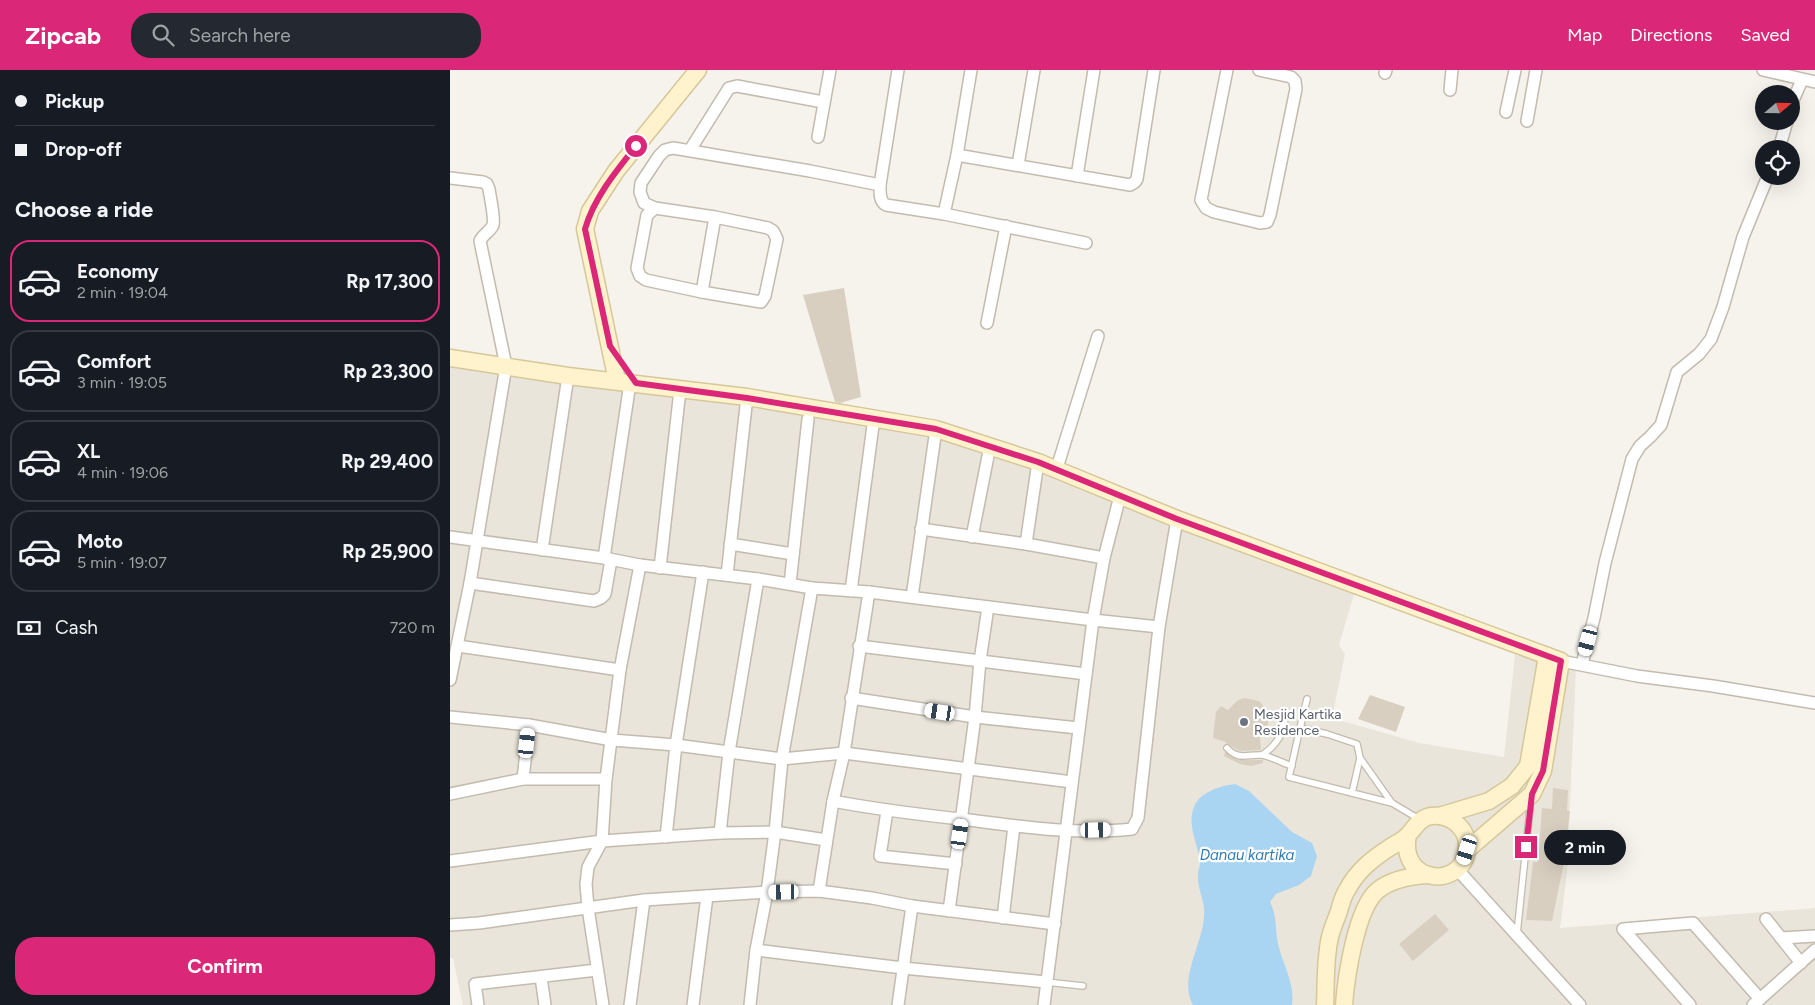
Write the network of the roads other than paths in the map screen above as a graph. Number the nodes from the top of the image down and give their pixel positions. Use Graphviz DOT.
graph roads {
  1 [pos="698,70"];
  2 [pos="830,70"];
  3 [pos="898,70"];
  4 [pos="971,70"];
  5 [pos="1034,70"];
  6 [pos="1094,70"];
  7 [pos="1154,70"];
  8 [pos="1226,70"];
  9 [pos="1259,70"];
  10 [pos="1452,70"];
  11 [pos="1515,70"];
  12 [pos="1536,70"];
  13 [pos="1764,70"];
  14 [pos="1802,80"];
  15 [pos="1815,82"];
  16 [pos="1800,85"];
  17 [pos="1450,90"];
  18 [pos="824,102"];
  19 [pos="1506,112"];
  20 [pos="1527,121"];
  21 [pos="818,137"];
  22 [pos="690,150"];
  23 [pos="957,155"];
  24 [pos="1018,165"];
  25 [pos="1077,176"];
  26 [pos="450,178"];
  27 [pos="880,185"];
  28 [pos="1764,185"];
  29 [pos="655,208"];
  30 [pos="944,214"];
  31 [pos="715,217"];
  32 [pos="1006,226"];
  33 [pos="1086,242"];
  34 [pos="702,292"];
  35 [pos="987,323"];
  36 [pos="1098,336"];
  37 [pos="450,358"];
  38 [pos="506,366"];
  39 [pos="568,376"];
  40 [pos="628,382"];
  41 [pos="680,390"];
  42 [pos="747,398"];
  43 [pos="808,418"];
  44 [pos="874,418"];
  45 [pos="936,429"];
  46 [pos="990,446"];
  47 [pos="1038,462"];
  48 [pos="1056,471"];
  49 [pos="1120,496"];
  50 [pos="1177,519"];
  51 [pos="920,529"];
  52 [pos="450,537"];
  53 [pos="972,537"];
  54 [pos="477,540"];
  55 [pos="730,544"];
  56 [pos="1026,544"];
  57 [pos="542,550"];
  58 [pos="793,554"];
  59 [pos="1104,558"];
  60 [pos="608,559"];
  61 [pos="640,565"];
  62 [pos="660,568"];
  63 [pos="703,572"];
  64 [pos="727,575"];
  65 [pos="758,579"];
  66 [pos="470,582"];
  67 [pos="790,584"];
  68 [pos="812,588"];
  69 [pos="852,591"];
  70 [pos="869,592"];
  71 [pos="912,597"];
  72 [pos="988,607"];
  73 [pos="1093,620"];
  74 [pos="1159,627"];
  75 [pos="458,646"];
  76 [pos="859,646"];
  77 [pos="1554,658"];
  78 [pos="980,661"];
  79 [pos="1582,664"];
  80 [pos="620,670"];
  81 [pos="1086,674"];
  82 [pos="450,680"];
  83 [pos="851,698"];
  84 [pos="1307,699"];
  85 [pos="1815,703"];
  86 [pos="450,717"];
  87 [pos="975,717"];
  88 [pos="1285,717"];
  89 [pos="529,725"];
  90 [pos="1078,728"];
  91 [pos="1300,728"];
  92 [pos="612,740"];
  93 [pos="676,745"];
  94 [pos="1227,748"];
  95 [pos="729,752"];
  96 [pos="844,753"];
  97 [pos="1262,755"];
  98 [pos="1360,758"];
  99 [pos="782,759"];
  100 [pos="1292,766"];
  101 [pos="968,768"];
  102 [pos="523,779"];
  103 [pos="606,779"];
  104 [pos="1072,782"];
  105 [pos="1352,793"];
  106 [pos="450,794"];
  107 [pos="1532,794"];
  108 [pos="833,801"];
  109 [pos="1392,803"];
  110 [pos="887,811"];
  111 [pos="1439,816"];
  112 [pos="962,820"];
  113 [pos="1420,820"];
  114 [pos="1014,826"];
  115 [pos="1066,830"];
  116 [pos="775,832"];
  117 [pos="720,833"];
  118 [pos="1408,835"];
  119 [pos="666,837"];
  120 [pos="826,840"];
  121 [pos="602,841"];
  122 [pos="1467,850"];
  123 [pos="450,861"];
  124 [pos="956,864"];
  125 [pos="1457,869"];
  126 [pos="1428,875"];
  127 [pos="767,892"];
  128 [pos="819,892"];
  129 [pos="706,896"];
  130 [pos="644,900"];
  131 [pos="912,906"];
  132 [pos="588,908"];
  133 [pos="949,911"];
  134 [pos="1003,918"];
  135 [pos="1766,918"];
  136 [pos="1055,924"];
  137 [pos="450,925"];
  138 [pos="1516,935"];
  139 [pos="1815,936"];
  140 [pos="1782,938"];
  141 [pos="756,950"];
  142 [pos="1815,950"];
  143 [pos="1801,962"];
  144 [pos="903,968"];
  145 [pos="597,970"];
  146 [pos="541,977"];
  147 [pos="1046,982"];
  148 [pos="1083,986"];
  149 [pos="1756,1002"];
  150 [pos="478,1005"];
  151 [pos="546,1005"];
  152 [pos="603,1005"];
  153 [pos="630,1005"];
  154 [pos="693,1005"];
  155 [pos="750,1005"];
  156 [pos="898,1005"];
  157 [pos="1044,1005"];
  158 [pos="1325,1005"];
  159 [pos="1344,1005"];
  160 [pos="1580,1005"];
  161 [pos="1690,1005"];
  1 -- 40 [label="street"];
  2 -- 18 [label="street"];
  3 -- 27 [label="street"];
  4 -- 23 [label="street"];
  5 -- 24 [label="street"];
  6 -- 25 [label="street"];
  7 -- 25 [label="street"];
  8 -- 9 [label="street"];
  10 -- 17 [label="street"];
  11 -- 19 [label="street"];
  12 -- 20 [label="street"];
  13 -- 14 [label="street"];
  14 -- 15 [label="street"];
  14 -- 16 [label="street"];
  18 -- 21 [label="street"];
  18 -- 22 [label="street"];
  22 -- 27 [label="street"];
  22 -- 29 [label="street"];
  23 -- 24 [label="street"];
  23 -- 30 [label="street"];
  24 -- 25 [label="street"];
  26 -- 38 [label="street"];
  27 -- 30 [label="street"];
  28 -- 79 [label="street"];
  29 -- 31 [label="street"];
  29 -- 34 [label="street"];
  30 -- 32 [label="street"];
  31 -- 34 [label="street"];
  31 -- 34 [label="street"];
  32 -- 33 [label="street"];
  32 -- 35 [label="street"];
  36 -- 48 [label="street"];
  37 -- 38 [label="street"];
  38 -- 39 [label="street"];
  38 -- 54 [label="street"];
  39 -- 40 [label="street"];
  39 -- 57 [label="street"];
  40 -- 41 [label="street"];
  40 -- 60 [label="street"];
  41 -- 42 [label="street"];
  41 -- 62 [label="street"];
  42 -- 44 [label="street"];
  42 -- 55 [label="street"];
  43 -- 58 [label="street"];
  44 -- 45 [label="street"];
  44 -- 69 [label="street"];
  45 -- 46 [label="street"];
  45 -- 51 [label="street"];
  46 -- 47 [label="street"];
  46 -- 53 [label="street"];
  47 -- 48 [label="street"];
  47 -- 56 [label="street"];
  48 -- 49 [label="street"];
  49 -- 50 [label="street"];
  49 -- 59 [label="street"];
  50 -- 74 [label="street"];
  50 -- 77 [label="street"];
  51 -- 53 [label="street"];
  51 -- 71 [label="street"];
  52 -- 54 [label="street"];
  53 -- 56 [label="street"];
  54 -- 57 [label="street"];
  54 -- 66 [label="street"];
  55 -- 58 [label="street"];
  55 -- 64 [label="street"];
  56 -- 59 [label="street"];
  57 -- 60 [label="street"];
  58 -- 67 [label="street"];
  59 -- 73 [label="street"];
  60 -- 61 [label="street"];
  60 -- 66 [label="street"];
  61 -- 62 [label="street"];
  61 -- 80 [label="street"];
  62 -- 63 [label="street"];
  63 -- 64 [label="street"];
  63 -- 93 [label="street"];
  64 -- 65 [label="street"];
  65 -- 67 [label="street"];
  65 -- 95 [label="street"];
  66 -- 75 [label="street"];
  67 -- 68 [label="street"];
  68 -- 69 [label="street"];
  68 -- 99 [label="street"];
  69 -- 70 [label="street"];
  70 -- 71 [label="street"];
  70 -- 76 [label="street"];
  71 -- 72 [label="street"];
  72 -- 73 [label="street"];
  72 -- 78 [label="street"];
  73 -- 74 [label="street"];
  73 -- 81 [label="street"];
  74 -- 115 [label="street"];
  75 -- 80 [label="street"];
  75 -- 82 [label="street"];
  76 -- 78 [label="street"];
  76 -- 83 [label="street"];
  77 -- 79 [label="street"];
  77 -- 107 [label="street"];
  77 -- 111 [label="street"];
  78 -- 81 [label="street"];
  78 -- 87 [label="street"];
  79 -- 85 [label="street"];
  80 -- 92 [label="street"];
  81 -- 90 [label="street"];
  83 -- 87 [label="street"];
  83 -- 96 [label="street"];
  84 -- 91 [label="lane"];
  86 -- 89 [label="street"];
  87 -- 90 [label="street"];
  87 -- 101 [label="street"];
  88 -- 97 [label="lane"];
  89 -- 92 [label="street"];
  89 -- 102 [label="street"];
  90 -- 104 [label="street"];
  91 -- 98 [label="lane"];
  91 -- 100 [label="lane"];
  92 -- 93 [label="street"];
  92 -- 103 [label="street"];
  93 -- 95 [label="street"];
  93 -- 119 [label="street"];
  94 -- 97 [label="lane"];
  95 -- 99 [label="street"];
  95 -- 117 [label="street"];
  96 -- 99 [label="street"];
  96 -- 101 [label="street"];
  96 -- 108 [label="street"];
  97 -- 100 [label="lane"];
  98 -- 105 [label="lane"];
  98 -- 109 [label="lane"];
  99 -- 116 [label="street"];
  100 -- 105 [label="lane"];
  101 -- 104 [label="street"];
  101 -- 112 [label="street"];
  102 -- 103 [label="street"];
  102 -- 106 [label="street"];
  103 -- 121 [label="street"];
  104 -- 115 [label="street"];
  105 -- 109 [label="lane"];
  107 -- 122 [label="street"];
  107 -- 138 [label="lane"];
  108 -- 110 [label="street"];
  108 -- 120 [label="street"];
  109 -- 113 [label="lane"];
  110 -- 112 [label="street"];
  110 -- 124 [label="street"];
  111 -- 113 [label="street"];
  111 -- 122 [label="street"];
  112 -- 114 [label="street"];
  112 -- 124 [label="street"];
  113 -- 118 [label="street"];
  114 -- 115 [label="street"];
  114 -- 134 [label="street"];
  115 -- 136 [label="street"];
  116 -- 117 [label="street"];
  116 -- 120 [label="street"];
  116 -- 127 [label="street"];
  117 -- 119 [label="street"];
  118 -- 126 [label="street"];
  118 -- 158 [label="street"];
  119 -- 121 [label="street"];
  120 -- 128 [label="street"];
  121 -- 123 [label="street"];
  121 -- 132 [label="street"];
  122 -- 125 [label="street"];
  124 -- 133 [label="street"];
  125 -- 126 [label="street"];
  125 -- 138 [label="street"];
  126 -- 159 [label="street"];
  127 -- 128 [label="street"];
  127 -- 129 [label="street"];
  127 -- 141 [label="street"];
  128 -- 131 [label="street"];
  129 -- 130 [label="street"];
  129 -- 154 [label="street"];
  130 -- 132 [label="street"];
  130 -- 153 [label="street"];
  131 -- 133 [label="street"];
  131 -- 144 [label="street"];
  132 -- 137 [label="street"];
  132 -- 145 [label="street"];
  133 -- 134 [label="street"];
  134 -- 136 [label="street"];
  135 -- 140 [label="street"];
  136 -- 147 [label="street"];
  138 -- 160 [label="street"];
  139 -- 140 [label="street"];
  140 -- 143 [label="street"];
  141 -- 144 [label="street"];
  141 -- 155 [label="street"];
  142 -- 143 [label="street"];
  143 -- 149 [label="street"];
  144 -- 147 [label="street"];
  144 -- 156 [label="street"];
  145 -- 146 [label="street"];
  145 -- 152 [label="street"];
  146 -- 150 [label="street"];
  146 -- 151 [label="street"];
  147 -- 148 [label="lane"];
  147 -- 157 [label="street"];
  149 -- 161 [label="street"];
}
